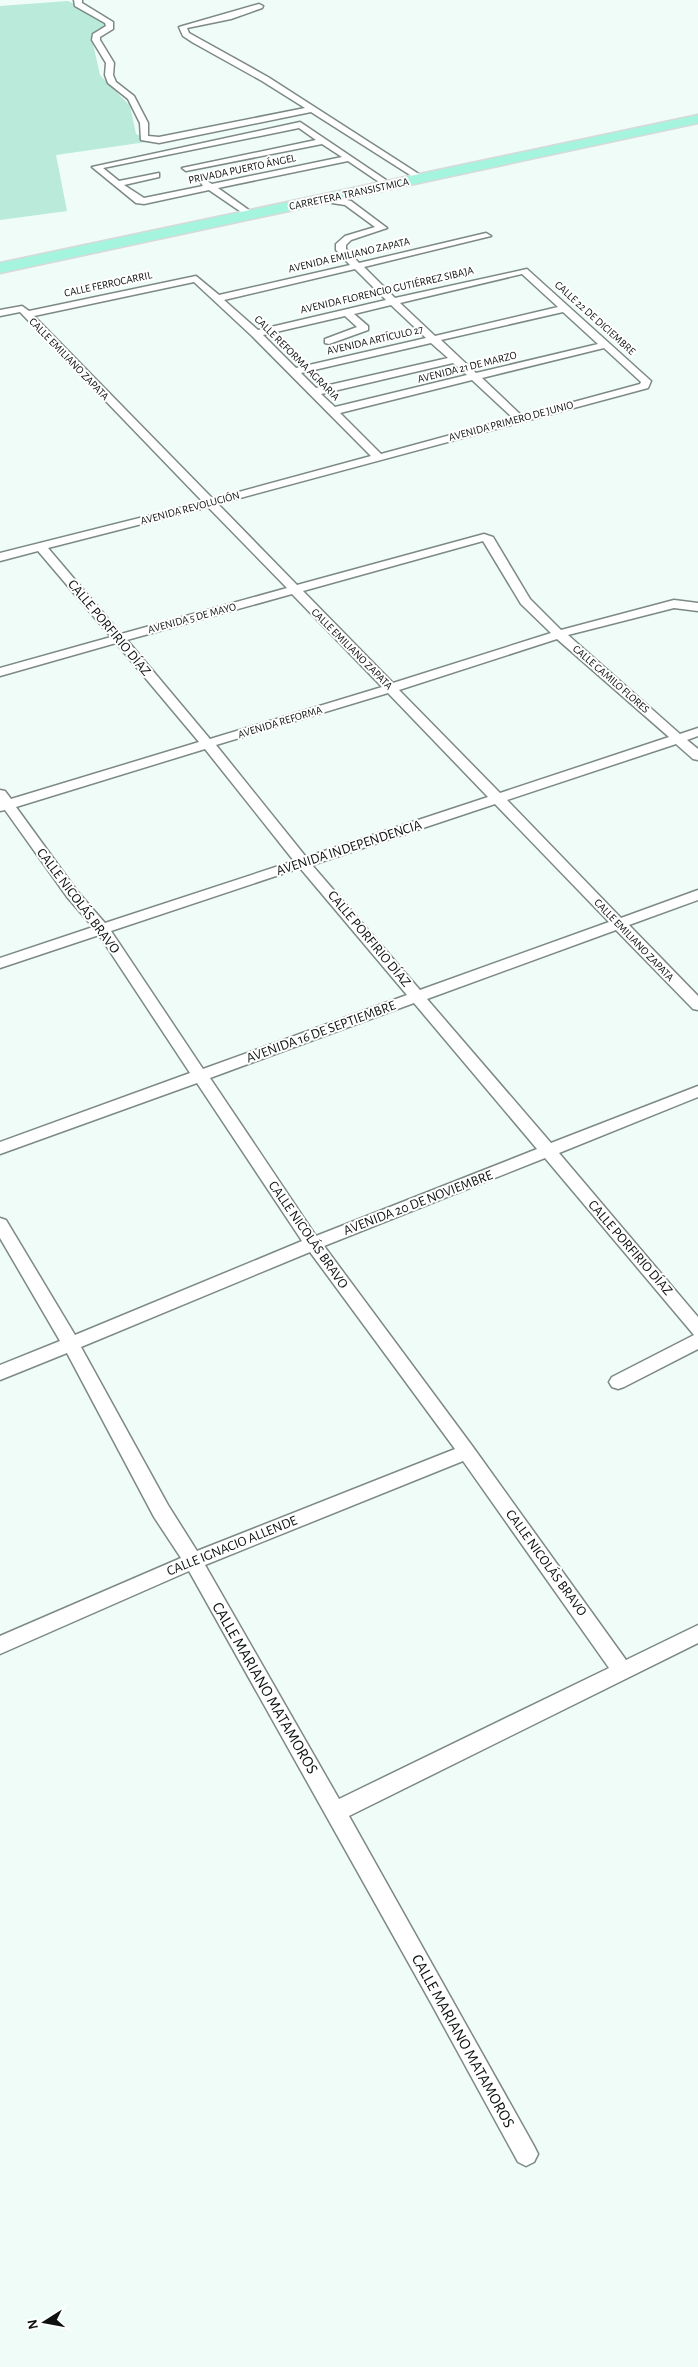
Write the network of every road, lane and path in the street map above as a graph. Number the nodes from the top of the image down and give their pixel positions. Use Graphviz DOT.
graph roads {
  1 [pos="78,0"];
  2 [pos="259,6"];
  3 [pos="312,109"];
  4 [pos="698,113"];
  5 [pos="698,120"];
  6 [pos="324,141"];
  7 [pos="165,151"];
  8 [pos="349,158"];
  9 [pos="186,168"];
  10 [pos="415,174"];
  11 [pos="156,175"];
  12 [pos="380,179"];
  13 [pos="117,184"];
  14 [pos="210,187"];
  15 [pos="344,195"];
  16 [pos="246,212"];
  17 [pos="486,236"];
  18 [pos="0,261"];
  19 [pos="356,266"];
  20 [pos="0,268"];
  21 [pos="524,271"];
  22 [pos="196,279"];
  23 [pos="218,298"];
  24 [pos="392,301"];
  25 [pos="566,308"];
  26 [pos="0,313"];
  27 [pos="347,313"];
  28 [pos="26,314"];
  29 [pos="256,334"];
  30 [pos="433,339"];
  31 [pos="329,341"];
  32 [pos="605,345"];
  33 [pos="455,359"];
  34 [pos="293,372"];
  35 [pos="477,378"];
  36 [pos="644,386"];
  37 [pos="314,392"];
  38 [pos="333,412"];
  39 [pos="520,419"];
  40 [pos="378,456"];
  41 [pos="211,503"];
  42 [pos="40,546"];
  43 [pos="0,557"];
  44 [pos="384,564"];
  45 [pos="294,590"];
  46 [pos="698,607"];
  47 [pos="559,634"];
  48 [pos="117,639"];
  49 [pos="0,672"];
  50 [pos="392,688"];
  51 [pos="698,732"];
  52 [pos="679,738"];
  53 [pos="208,744"];
  54 [pos="698,756"];
  55 [pos="499,799"];
  56 [pos="2,802"];
  57 [pos="303,863"];
  58 [pos="698,895"];
  59 [pos="618,924"];
  60 [pos="101,928"];
  61 [pos="0,963"];
  62 [pos="418,997"];
  63 [pos="698,1005"];
  64 [pos="200,1077"];
  65 [pos="698,1091"];
  66 [pos="0,1148"];
  67 [pos="546,1151"];
  68 [pos="0,1224"];
  69 [pos="313,1244"];
  70 [pos="698,1330"];
  71 [pos="698,1341"];
  72 [pos="71,1344"];
  73 [pos="0,1373"];
  74 [pos="618,1382"];
  75 [pos="467,1452"];
  76 [pos="193,1561"];
  77 [pos="698,1634"];
  78 [pos="0,1645"];
  79 [pos="623,1671"];
  80 [pos="334,1812"];
  81 [pos="526,2154"];
  1 -- 3 [label="street"];
  2 -- 3 [label="street"];
  3 -- 10 [label="street"];
  4 -- 10 [label="main road, CARRETERA TRANSISTMICA"];
  5 -- 10 [label="main road, CARRETERA TRANSISTMICA"];
  6 -- 7 [label="street"];
  6 -- 8 [label="street"];
  6 -- 9 [label="street"];
  7 -- 9 [label="street"];
  7 -- 13 [label="street"];
  8 -- 12 [label="street"];
  8 -- 14 [label="street, PRIVADA PUERTO ÁNGEL"];
  9 -- 14 [label="street"];
  10 -- 12 [label="main road, CARRETERA TRANSISTMICA"];
  10 -- 15 [label="main road, CARRETERA TRANSISTMICA"];
  11 -- 13 [label="street"];
  12 -- 16 [label="main road, CARRETERA TRANSISTMICA"];
  13 -- 14 [label="street, PRIVADA PUERTO ÁNGEL"];
  14 -- 16 [label="street"];
  15 -- 16 [label="main road, CARRETERA TRANSISTMICA"];
  15 -- 19 [label="street"];
  16 -- 18 [label="main road, CARRETERA TRANSISTMICA"];
  16 -- 20 [label="main road, CARRETERA TRANSISTMICA"];
  17 -- 19 [label="street, AVENIDA EMILIANO ZAPATA"];
  19 -- 23 [label="street, AVENIDA EMILIANO ZAPATA"];
  19 -- 24 [label="street"];
  21 -- 24 [label="street, AVENIDA FLORENCIO GUTIÉRREZ SIBAJA"];
  21 -- 25 [label="street, CALLE 22 DE DICIEMBRE"];
  22 -- 23 [label="street, CALLE REFORMA AGRARIA"];
  22 -- 28 [label="street, CALLE FERROCARRIL"];
  23 -- 29 [label="street, CALLE REFORMA AGRARIA"];
  24 -- 27 [label="street, AVENIDA FLORENCIO GUTIÉRREZ SIBAJA"];
  24 -- 30 [label="street"];
  25 -- 30 [label="street, AVENIDA ARTÍCULO 27"];
  25 -- 32 [label="street, CALLE 22 DE DICIEMBRE"];
  26 -- 28 [label="street, CALLE EMILIANO ZAPATA"];
  27 -- 29 [label="street, AVENIDA FLORENCIO GUTIÉRREZ SIBAJA"];
  27 -- 31 [label="street"];
  28 -- 41 [label="street, CALLE EMILIANO ZAPATA"];
  29 -- 34 [label="street, CALLE REFORMA AGRARIA"];
  30 -- 33 [label="street"];
  30 -- 34 [label="street, AVENIDA ARTÍCULO 27"];
  32 -- 35 [label="street, AVENIDA 21 DE MARZO"];
  32 -- 36 [label="street, CALLE 22 DE DICIEMBRE"];
  33 -- 35 [label="street"];
  33 -- 37 [label="street"];
  34 -- 37 [label="street, CALLE REFORMA AGRARIA"];
  35 -- 38 [label="street, AVENIDA 21 DE MARZO"];
  35 -- 39 [label="street"];
  36 -- 39 [label="street, AVENIDA PRIMERO DE JUNIO"];
  37 -- 38 [label="street, CALLE REFORMA AGRARIA"];
  38 -- 40 [label="street, CALLE REFORMA AGRARIA"];
  39 -- 40 [label="street, AVENIDA PRIMERO DE JUNIO"];
  40 -- 41 [label="street, AVENIDA REVOLUCIÓN"];
  41 -- 42 [label="street, AVENIDA REVOLUCIÓN"];
  41 -- 45 [label="street, CALLE EMILIANO ZAPATA"];
  42 -- 43 [label="street, AVENIDA REVOLUCIÓN"];
  42 -- 48 [label="street, CALLE PORFIRIO DÍAZ"];
  44 -- 45 [label="street, AVENIDA 5 DE MAYO"];
  44 -- 47 [label="street, CALLE CAMILO FLORES"];
  45 -- 48 [label="street, AVENIDA 5 DE MAYO"];
  45 -- 50 [label="street, CALLE EMILIANO ZAPATA"];
  46 -- 47 [label="street, AVENIDA REFORMA"];
  47 -- 50 [label="street, AVENIDA REFORMA"];
  47 -- 52 [label="street, CALLE CAMILO FLORES"];
  48 -- 49 [label="street, AVENIDA 5 DE MAYO"];
  48 -- 53 [label="street, CALLE PORFIRIO DÍAZ"];
  50 -- 53 [label="street, AVENIDA REFORMA"];
  50 -- 55 [label="street, CALLE EMILIANO ZAPATA"];
  51 -- 52 [label="street, AVENIDA INDEPENDENCIA"];
  52 -- 54 [label="street, CALLE CAMILO FLORES"];
  52 -- 55 [label="street, AVENIDA INDEPENDENCIA"];
  53 -- 56 [label="street, AVENIDA REFORMA"];
  53 -- 57 [label="street, CALLE PORFIRIO DÍAZ"];
  55 -- 57 [label="street, AVENIDA INDEPENDENCIA"];
  55 -- 59 [label="street, CALLE EMILIANO ZAPATA"];
  56 -- 60 [label="street, CALLE NICOLÁS BRAVO"];
  57 -- 60 [label="street, AVENIDA INDEPENDENCIA"];
  57 -- 62 [label="street, CALLE PORFIRIO DÍAZ"];
  58 -- 59 [label="street, AVENIDA 16 DE SEPTIEMBRE"];
  59 -- 62 [label="street, AVENIDA 16 DE SEPTIEMBRE"];
  59 -- 63 [label="street, CALLE EMILIANO ZAPATA"];
  60 -- 61 [label="street, AVENIDA INDEPENDENCIA"];
  60 -- 64 [label="street, CALLE NICOLÁS BRAVO"];
  62 -- 64 [label="street, AVENIDA 16 DE SEPTIEMBRE"];
  62 -- 67 [label="street, CALLE PORFIRIO DÍAZ"];
  64 -- 66 [label="street, AVENIDA 16 DE SEPTIEMBRE"];
  64 -- 69 [label="street, CALLE NICOLÁS BRAVO"];
  65 -- 67 [label="street, AVENIDA 20 DE NOVIEMBRE"];
  67 -- 69 [label="street, AVENIDA 20 DE NOVIEMBRE"];
  67 -- 70 [label="street, CALLE PORFIRIO DÍAZ"];
  68 -- 72 [label="street, CALLE MARIANO MATAMOROS"];
  69 -- 72 [label="street, AVENIDA 20 DE NOVIEMBRE"];
  69 -- 75 [label="street, CALLE NICOLÁS BRAVO"];
  71 -- 74 [label="street"];
  72 -- 73 [label="street, AVENIDA 20 DE NOVIEMBRE"];
  72 -- 76 [label="street, CALLE MARIANO MATAMOROS"];
  75 -- 76 [label="street, CALLE IGNACIO ALLENDE"];
  75 -- 79 [label="street, CALLE NICOLÁS BRAVO"];
  76 -- 78 [label="street, CALLE IGNACIO ALLENDE"];
  76 -- 80 [label="street, CALLE MARIANO MATAMOROS"];
  77 -- 79 [label="street"];
  79 -- 80 [label="street"];
  80 -- 81 [label="street, CALLE MARIANO MATAMOROS"];
}
